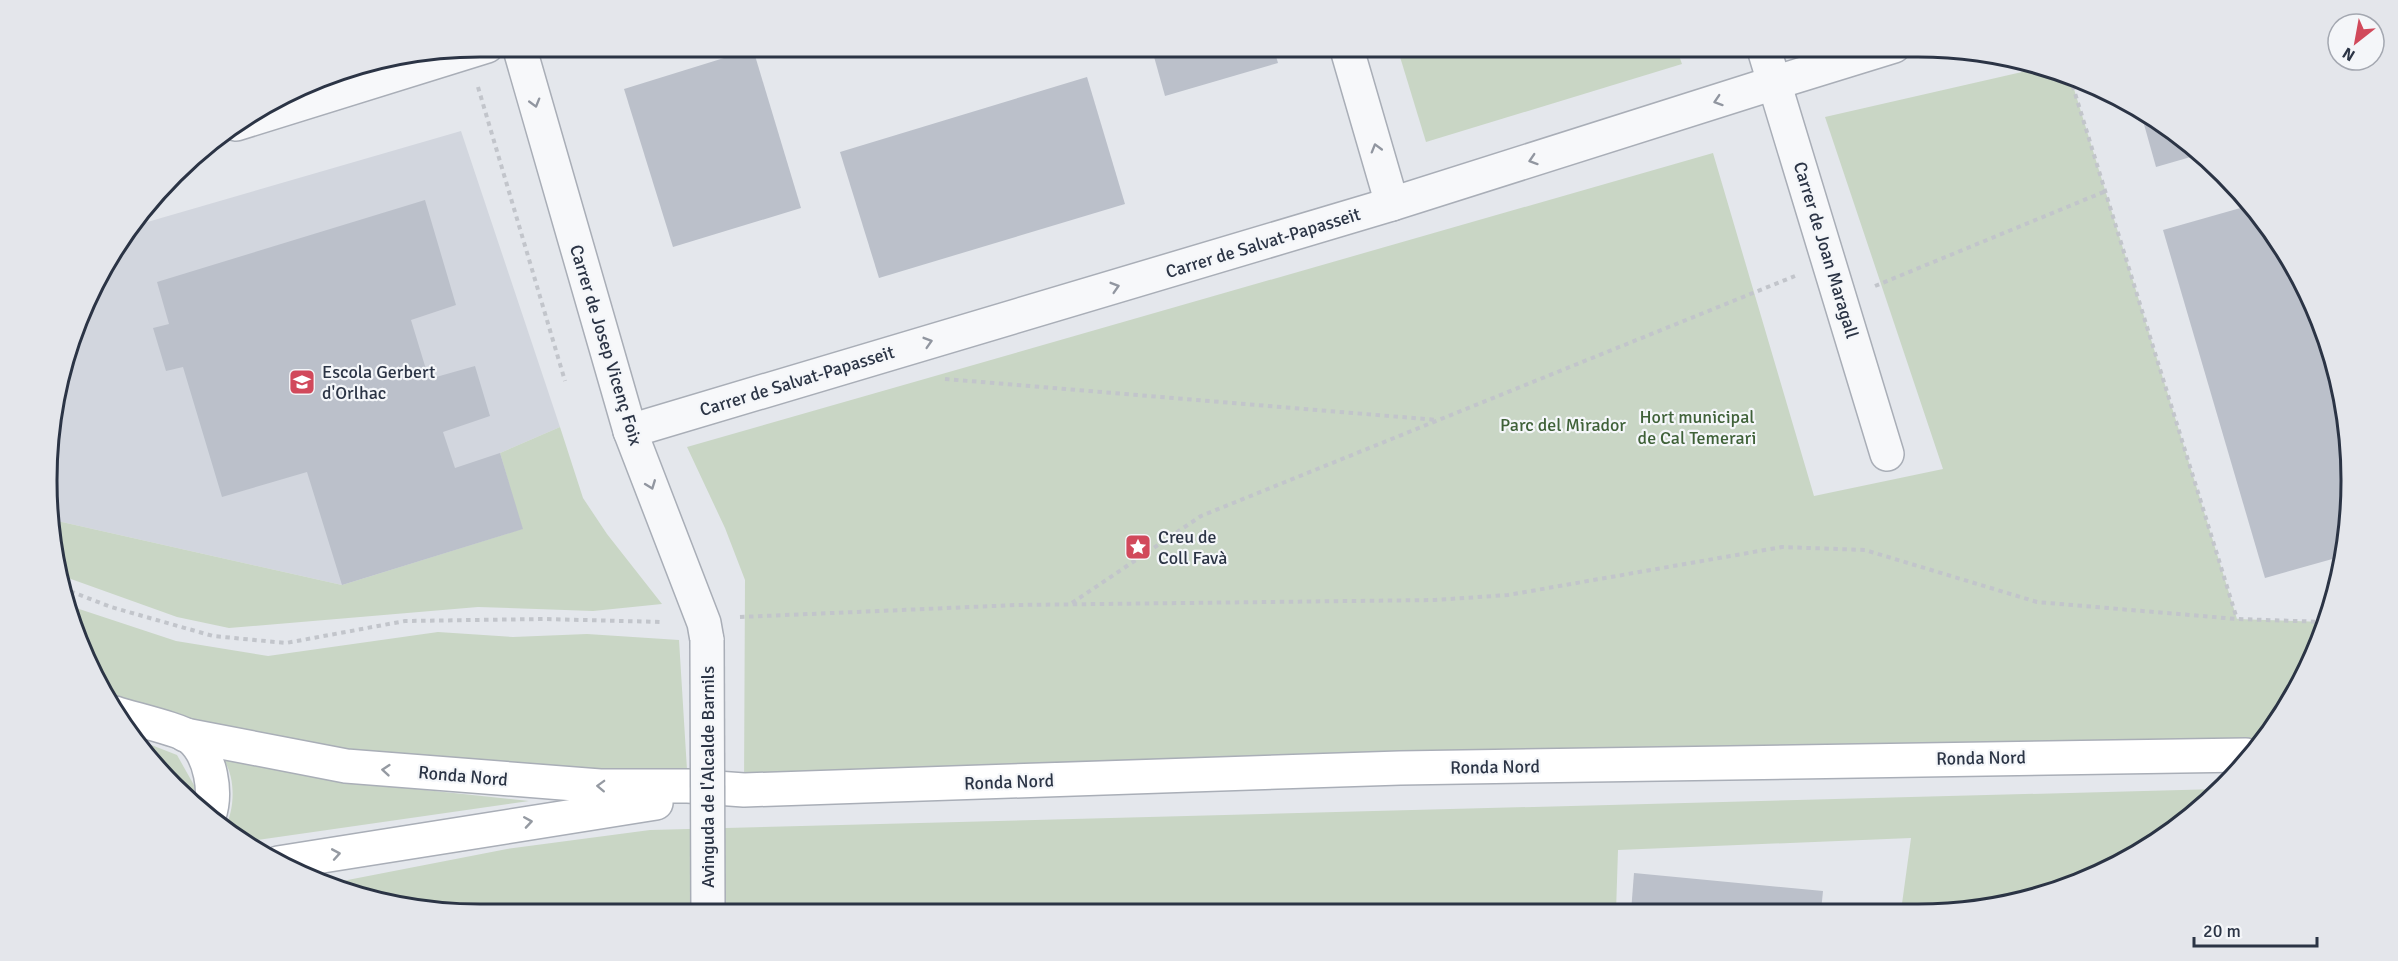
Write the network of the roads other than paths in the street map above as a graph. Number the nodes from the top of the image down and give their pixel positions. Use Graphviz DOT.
graph roads {
  1 [pos="522,57"];
  2 [pos="1349,57"];
  3 [pos="1766,57"];
  4 [pos="1858,57"];
  5 [pos="446,59"];
  6 [pos="1774,83"];
  7 [pos="270,113"];
  8 [pos="1392,204"];
  9 [pos="630,430"];
  10 [pos="1887,454"];
  11 [pos="706,632"];
  12 [pos="129,717"];
  13 [pos="185,735"];
  14 [pos="2240,755"];
  15 [pos="744,790"];
  16 [pos="210,806"];
  17 [pos="294,860"];
  18 [pos="708,904"];
  1 -- 9 [label="street, Carrer de Josep Vicenç Foix, one-way"];
  8 -- 2 [label="street, one-way"];
  3 -- 6 [label="street, Carrer de Joan Maragall"];
  4 -- 6 [label="street, Carrer de Salvat-Papasseit"];
  5 -- 7 [label="street"];
  6 -- 8 [label="street, Carrer de Salvat-Papasseit, one-way"];
  6 -- 10 [label="street, Carrer de Joan Maragall"];
  9 -- 8 [label="street, Carrer de Salvat-Papasseit, one-way"];
  9 -- 11 [label="street, Carrer de Josep Vicenç Foix, one-way"];
  11 -- 18 [label="street, Avinguda de l'Alcalde Barnils, bridge"];
  12 -- 13 [label="main road, Ronda Nord"];
  15 -- 13 [label="main road, Ronda Nord, one-way"];
  13 -- 16 [label="main road"];
  14 -- 15 [label="main road, Ronda Nord"];
  17 -- 15 [label="main road, Ronda Nord, one-way"];
}
